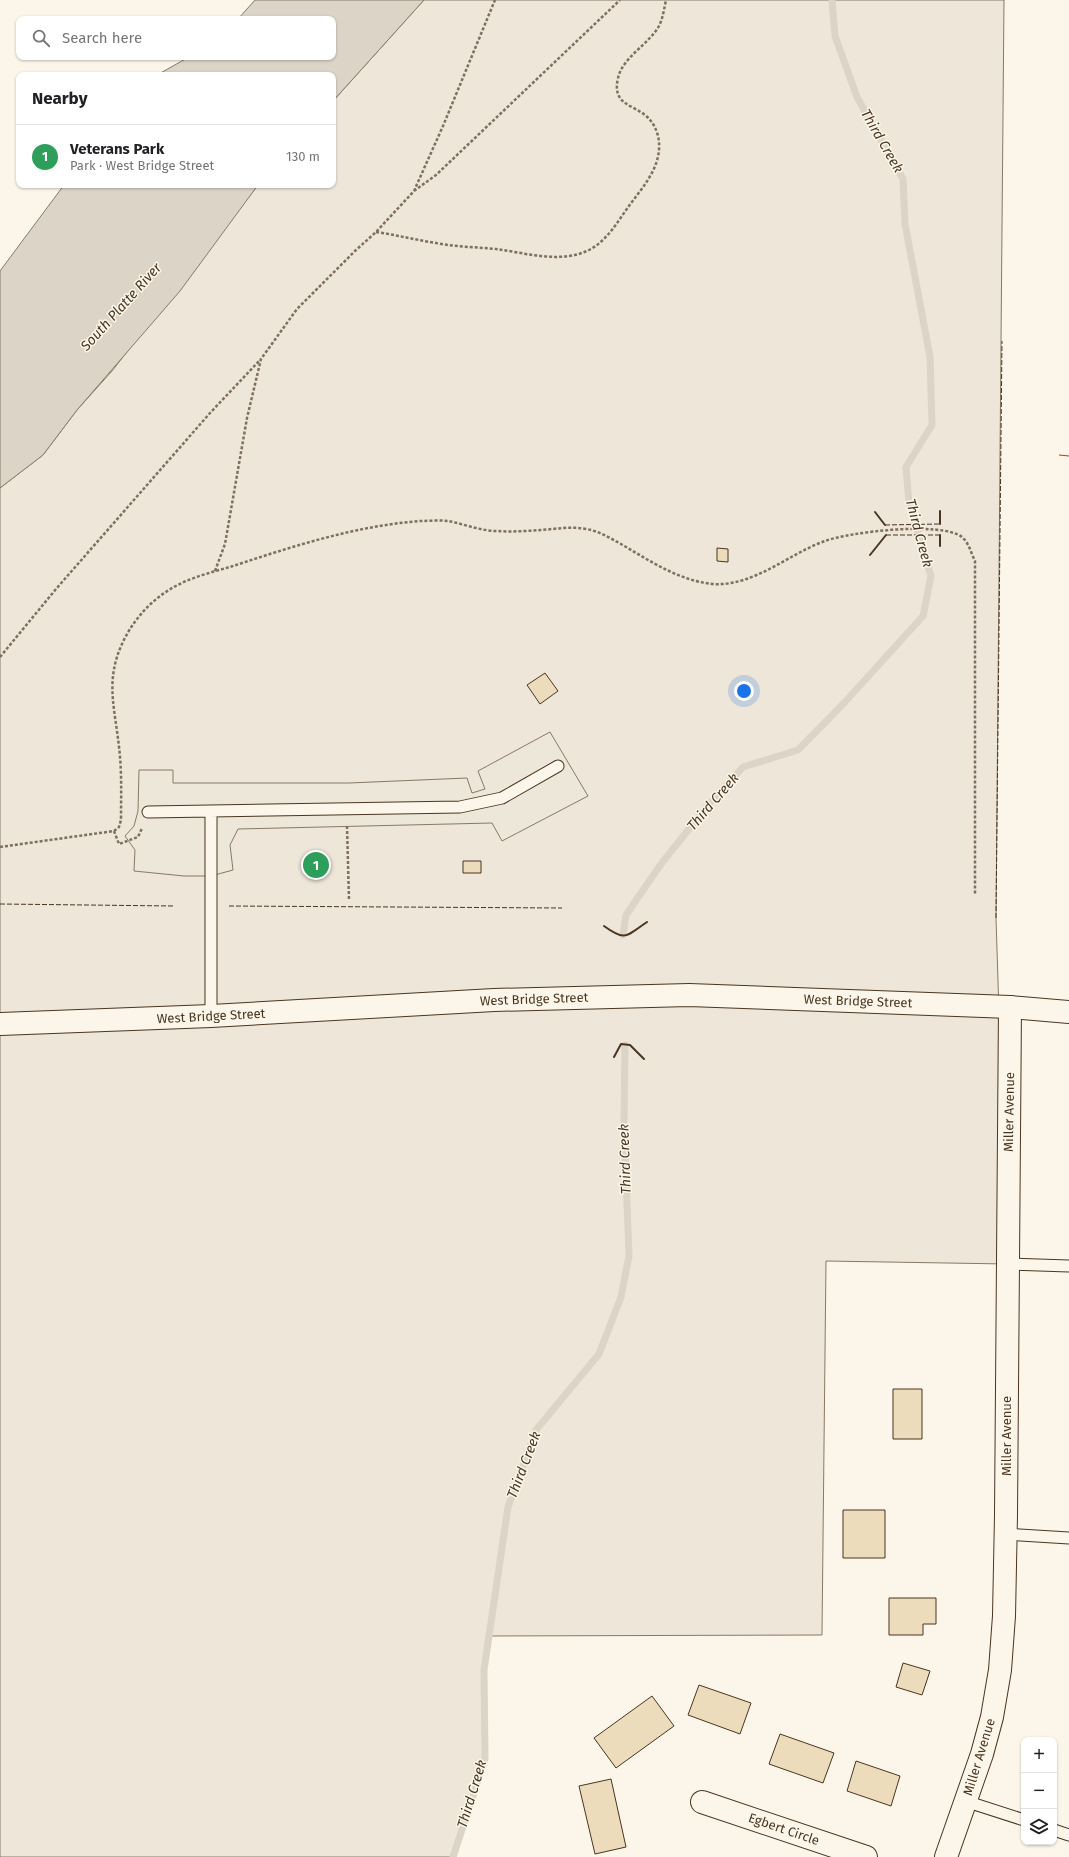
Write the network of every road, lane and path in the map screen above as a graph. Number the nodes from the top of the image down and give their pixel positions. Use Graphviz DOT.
graph roads {
  1 [pos="495,0"];
  2 [pos="620,0"];
  3 [pos="666,0"];
  4 [pos="414,191"];
  5 [pos="376,232"];
  6 [pos="261,359"];
  7 [pos="214,572"];
  8 [pos="0,657"];
  9 [pos="558,766"];
  10 [pos="148,812"];
  11 [pos="211,812"];
  12 [pos="347,823"];
  13 [pos="114,831"];
  14 [pos="0,846"];
  15 [pos="975,894"];
  16 [pos="349,900"];
  17 [pos="1010,1007"];
  18 [pos="1069,1012"];
  19 [pos="211,1016"];
  20 [pos="0,1024"];
  21 [pos="1007,1264"];
  22 [pos="1069,1266"];
  23 [pos="1005,1534"];
  24 [pos="1069,1538"];
  25 [pos="965,1801"];
  26 [pos="702,1802"];
  27 [pos="1021,1819"];
  28 [pos="1057,1831"];
  29 [pos="1069,1835"];
  30 [pos="866,1857"];
  31 [pos="946,1857"];
  1 -- 4 [label="path"];
  2 -- 4 [label="path"];
  3 -- 5 [label="path"];
  4 -- 5 [label="path"];
  5 -- 6 [label="path"];
  6 -- 7 [label="path"];
  6 -- 8 [label="path"];
  7 -- 13 [label="path"];
  7 -- 15 [label="path"];
  9 -- 11 [label="lane"];
  10 -- 11 [label="lane"];
  10 -- 13 [label="path"];
  11 -- 19 [label="lane"];
  12 -- 16 [label="path"];
  13 -- 14 [label="path"];
  17 -- 18 [label="main road, West Bridge Street"];
  17 -- 19 [label="main road, West Bridge Street"];
  17 -- 21 [label="main road, Miller Avenue"];
  19 -- 20 [label="main road, West Bridge Street"];
  21 -- 22 [label="lane"];
  21 -- 23 [label="main road, Miller Avenue"];
  23 -- 24 [label="lane"];
  23 -- 25 [label="main road, Miller Avenue"];
  25 -- 27 [label="lane"];
  25 -- 31 [label="main road, Miller Avenue"];
  26 -- 30 [label="main road, Egbert Circle"];
  28 -- 29 [label="lane"];
}
